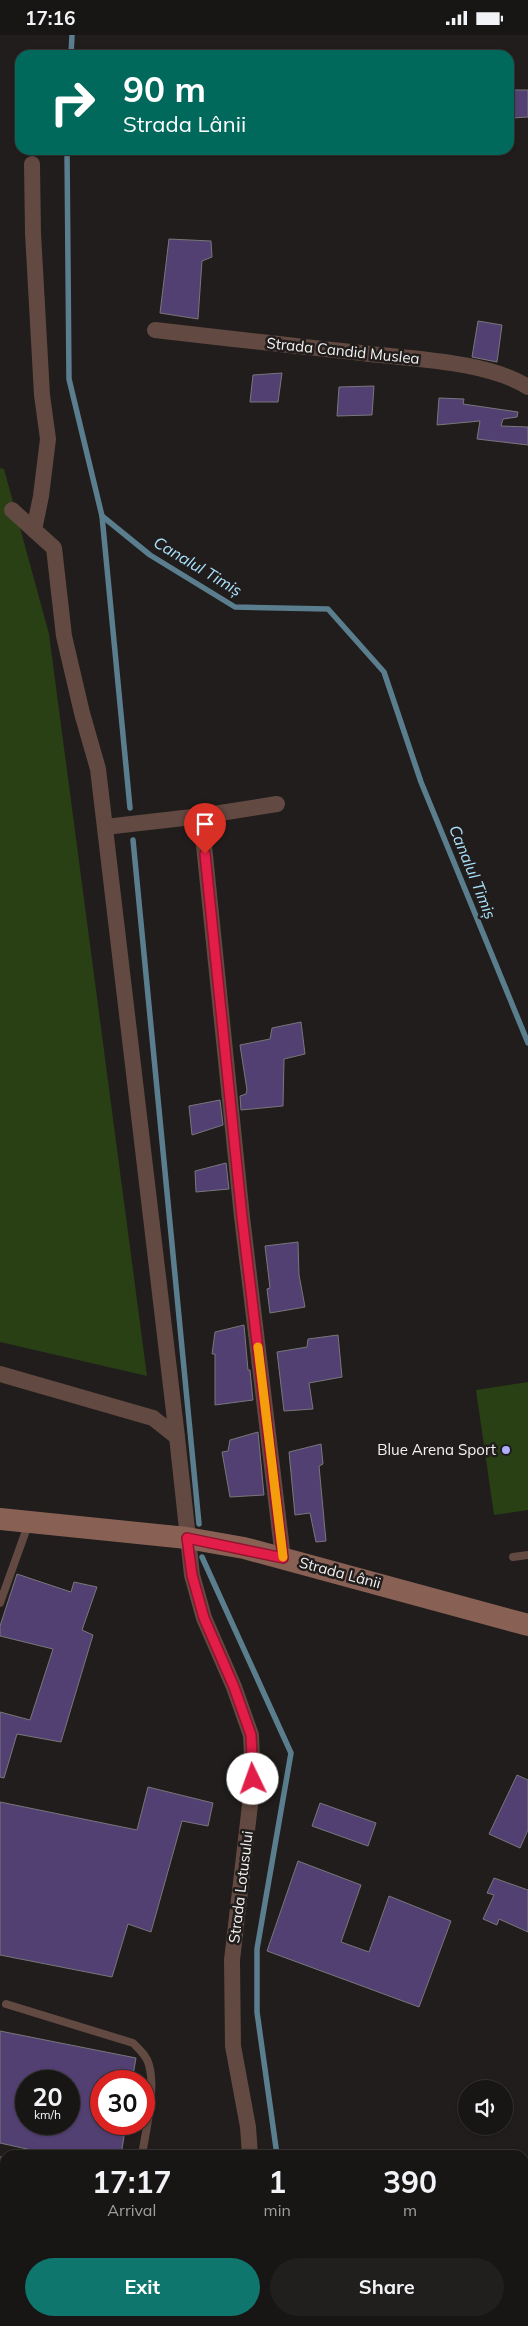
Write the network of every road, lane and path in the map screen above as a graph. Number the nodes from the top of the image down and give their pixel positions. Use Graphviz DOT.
graph roads {
  1 [pos="32,165"];
  2 [pos="155,330"];
  3 [pos="528,387"];
  4 [pos="12,510"];
  5 [pos="34,530"];
  6 [pos="277,804"];
  7 [pos="201,816"];
  8 [pos="105,827"];
  9 [pos="0,1375"];
  10 [pos="177,1437"];
  11 [pos="0,1519"];
  12 [pos="29,1522"];
  13 [pos="187,1538"];
  14 [pos="528,1555"];
  15 [pos="513,1557"];
  16 [pos="283,1558"];
  17 [pos="0,1603"];
  18 [pos="528,1625"];
  19 [pos="6,2004"];
  20 [pos="143,2150"];
  21 [pos="250,2150"];
  1 -- 5 [label="street"];
  2 -- 3 [label="street, Strada Candid Muslea"];
  4 -- 5 [label="street, Strada Lotusului"];
  5 -- 8 [label="street, Strada Lotusului"];
  6 -- 7 [label="street"];
  7 -- 8 [label="street"];
  7 -- 16 [label="street"];
  8 -- 10 [label="street, Strada Lotusului"];
  9 -- 10 [label="street"];
  10 -- 13 [label="street, Strada Lotusului"];
  11 -- 12 [label="main road, Strada Lânii"];
  12 -- 13 [label="main road, Strada Lânii"];
  12 -- 17 [label="lane"];
  13 -- 16 [label="main road, Strada Lânii"];
  13 -- 21 [label="street, Strada Lotusului"];
  14 -- 15 [label="lane"];
  16 -- 18 [label="main road, Strada Lânii"];
  19 -- 20 [label="lane"];
}
